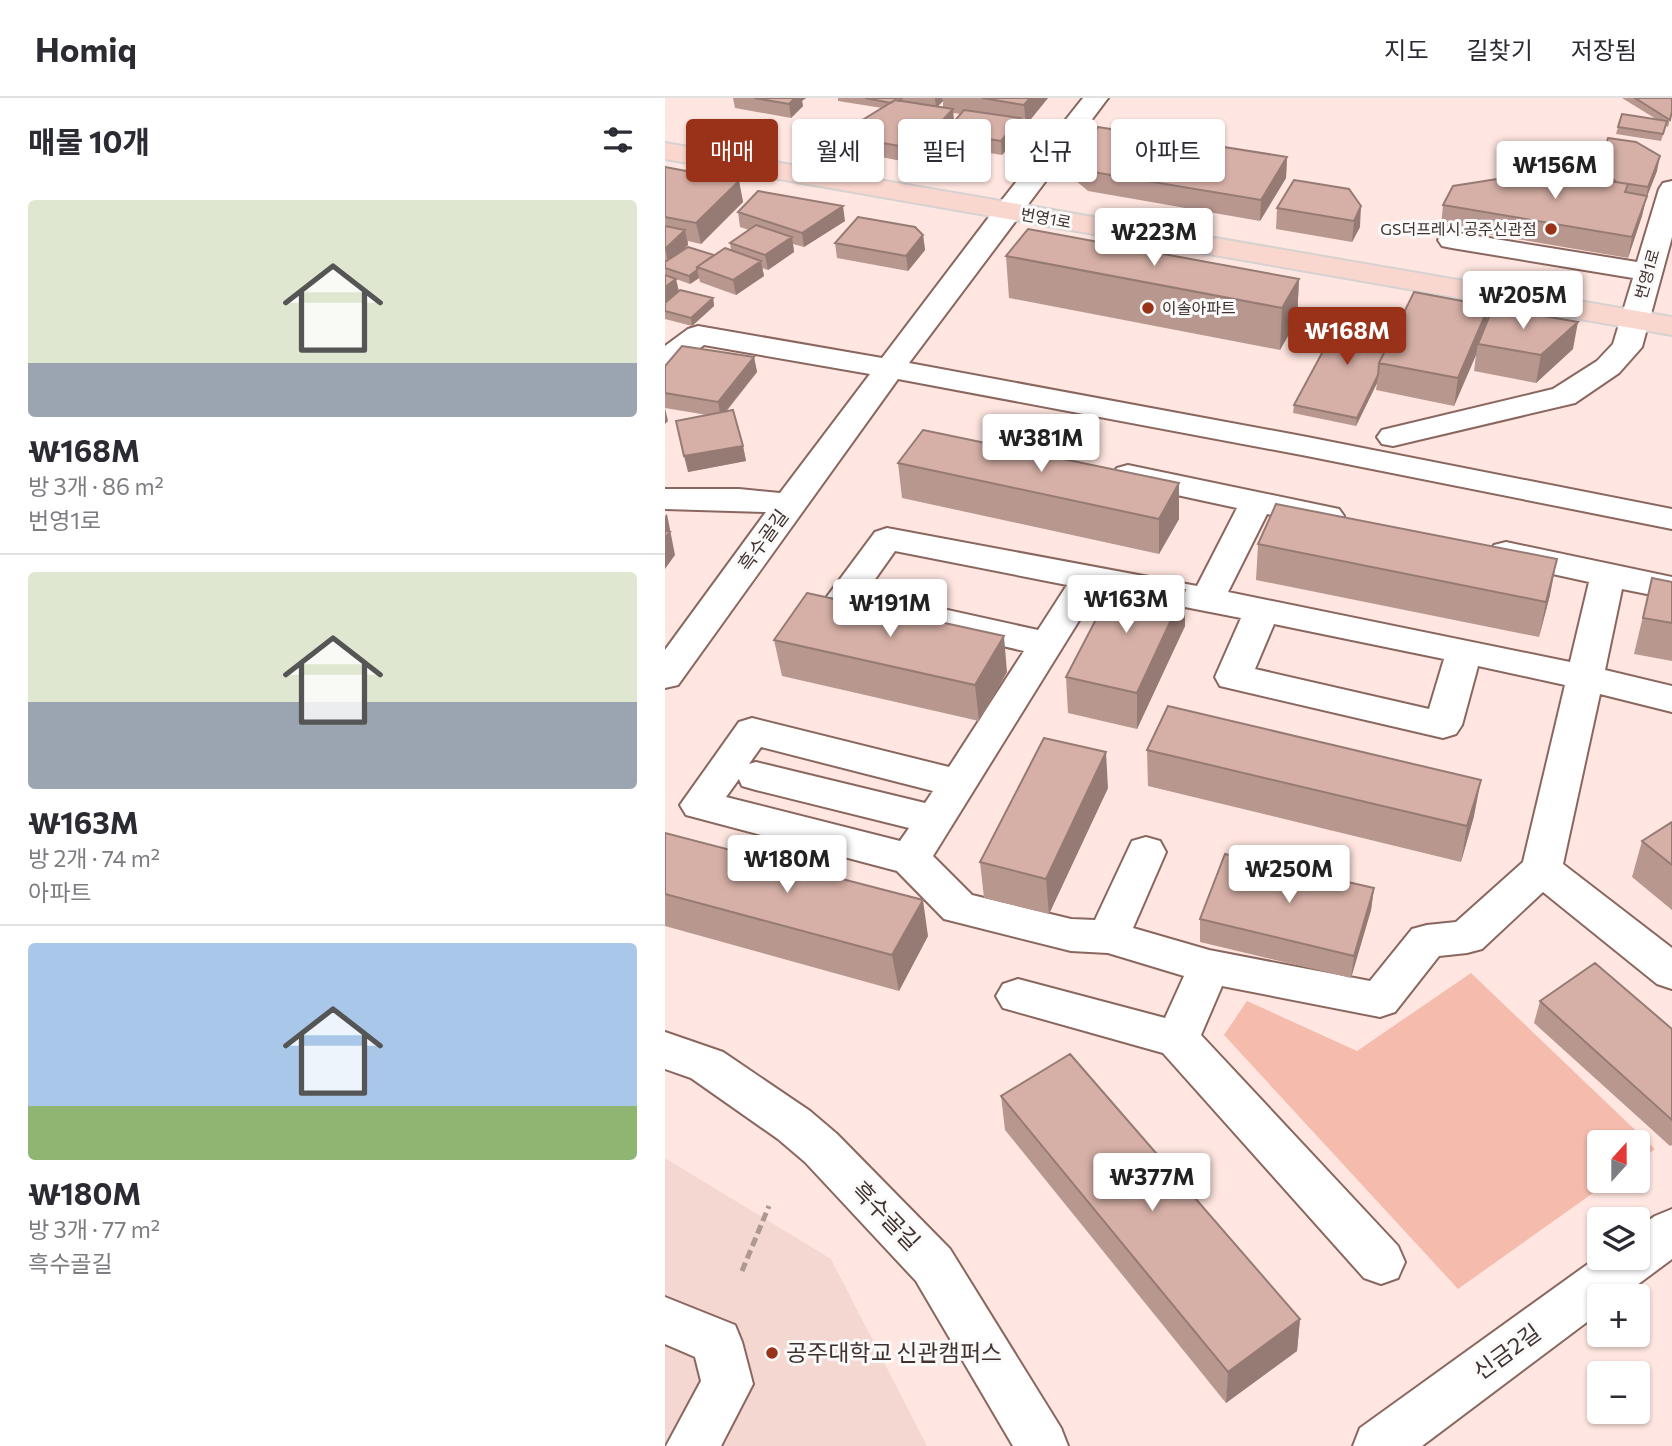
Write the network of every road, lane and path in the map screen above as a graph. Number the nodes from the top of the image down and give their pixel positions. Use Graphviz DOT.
graph roads {
  1 [pos="1096,98"];
  2 [pos="665,151"];
  3 [pos="1672,189"];
  4 [pos="1007,211"];
  5 [pos="1453,240"];
  6 [pos="1648,272"];
  7 [pos="1635,319"];
  8 [pos="1672,326"];
  9 [pos="665,360"];
  10 [pos="891,368"];
  11 [pos="1393,437"];
  12 [pos="1095,468"];
  13 [pos="665,499"];
  14 [pos="1257,502"];
  15 [pos="789,504"];
  16 [pos="1672,519"];
  17 [pos="1352,522"];
  18 [pos="1473,547"];
  19 [pos="1608,574"];
  20 [pos="1088,579"];
  21 [pos="1672,588"];
  22 [pos="1208,598"];
  23 [pos="1263,610"];
  24 [pos="1046,644"];
  25 [pos="1464,651"];
  26 [pos="665,676"];
  27 [pos="1586,677"];
  28 [pos="1672,699"];
  29 [pos="756,776"];
  30 [pos="957,783"];
  31 [pos="933,819"];
  32 [pos="1146,852"];
  33 [pos="910,859"];
  34 [pos="1542,869"];
  35 [pos="1108,937"];
  36 [pos="1209,967"];
  37 [pos="1672,972"];
  38 [pos="1018,996"];
  39 [pos="1177,1039"];
  40 [pos="665,1049"];
  41 [pos="769,1206"];
  42 [pos="1672,1231"];
  43 [pos="1650,1247"];
  44 [pos="1381,1262"];
  45 [pos="1619,1270"];
  46 [pos="742,1271"];
  47 [pos="665,1320"];
  48 [pos="692,1446"];
  49 [pos="1042,1446"];
  50 [pos="1379,1446"];
  1 -- 4 [label="street"];
  2 -- 4 [label="main road, 번영1로"];
  3 -- 6 [label="street, 번영1로"];
  4 -- 7 [label="main road, 번영1로"];
  4 -- 10 [label="street"];
  5 -- 6 [label="street"];
  6 -- 7 [label="street, 번영1로"];
  7 -- 8 [label="main road, 번영1로"];
  7 -- 11 [label="street"];
  9 -- 10 [label="street"];
  10 -- 15 [label="street"];
  10 -- 16 [label="street"];
  12 -- 14 [label="street"];
  13 -- 15 [label="street, 흑수골길"];
  14 -- 17 [label="street"];
  14 -- 22 [label="street"];
  15 -- 26 [label="street, 흑수골길"];
  18 -- 19 [label="street"];
  19 -- 21 [label="street"];
  19 -- 27 [label="street"];
  20 -- 22 [label="street"];
  20 -- 24 [label="street"];
  20 -- 24 [label="street"];
  22 -- 23 [label="street"];
  23 -- 25 [label="street"];
  23 -- 25 [label="street"];
  24 -- 30 [label="street"];
  25 -- 27 [label="street"];
  27 -- 28 [label="street"];
  27 -- 34 [label="street"];
  29 -- 31 [label="street"];
  30 -- 31 [label="street"];
  30 -- 33 [label="street"];
  31 -- 33 [label="street"];
  32 -- 35 [label="street"];
  33 -- 35 [label="street"];
  34 -- 36 [label="street"];
  34 -- 37 [label="street"];
  35 -- 36 [label="street"];
  36 -- 39 [label="street"];
  38 -- 39 [label="street"];
  39 -- 44 [label="street"];
  40 -- 49 [label="street, 흑수골길"];
  41 -- 46 [label="path"];
  42 -- 43 [label="street, 신금2길"];
  45 -- 50 [label="street, 신금2길"];
  47 -- 48 [label="street"];
}
